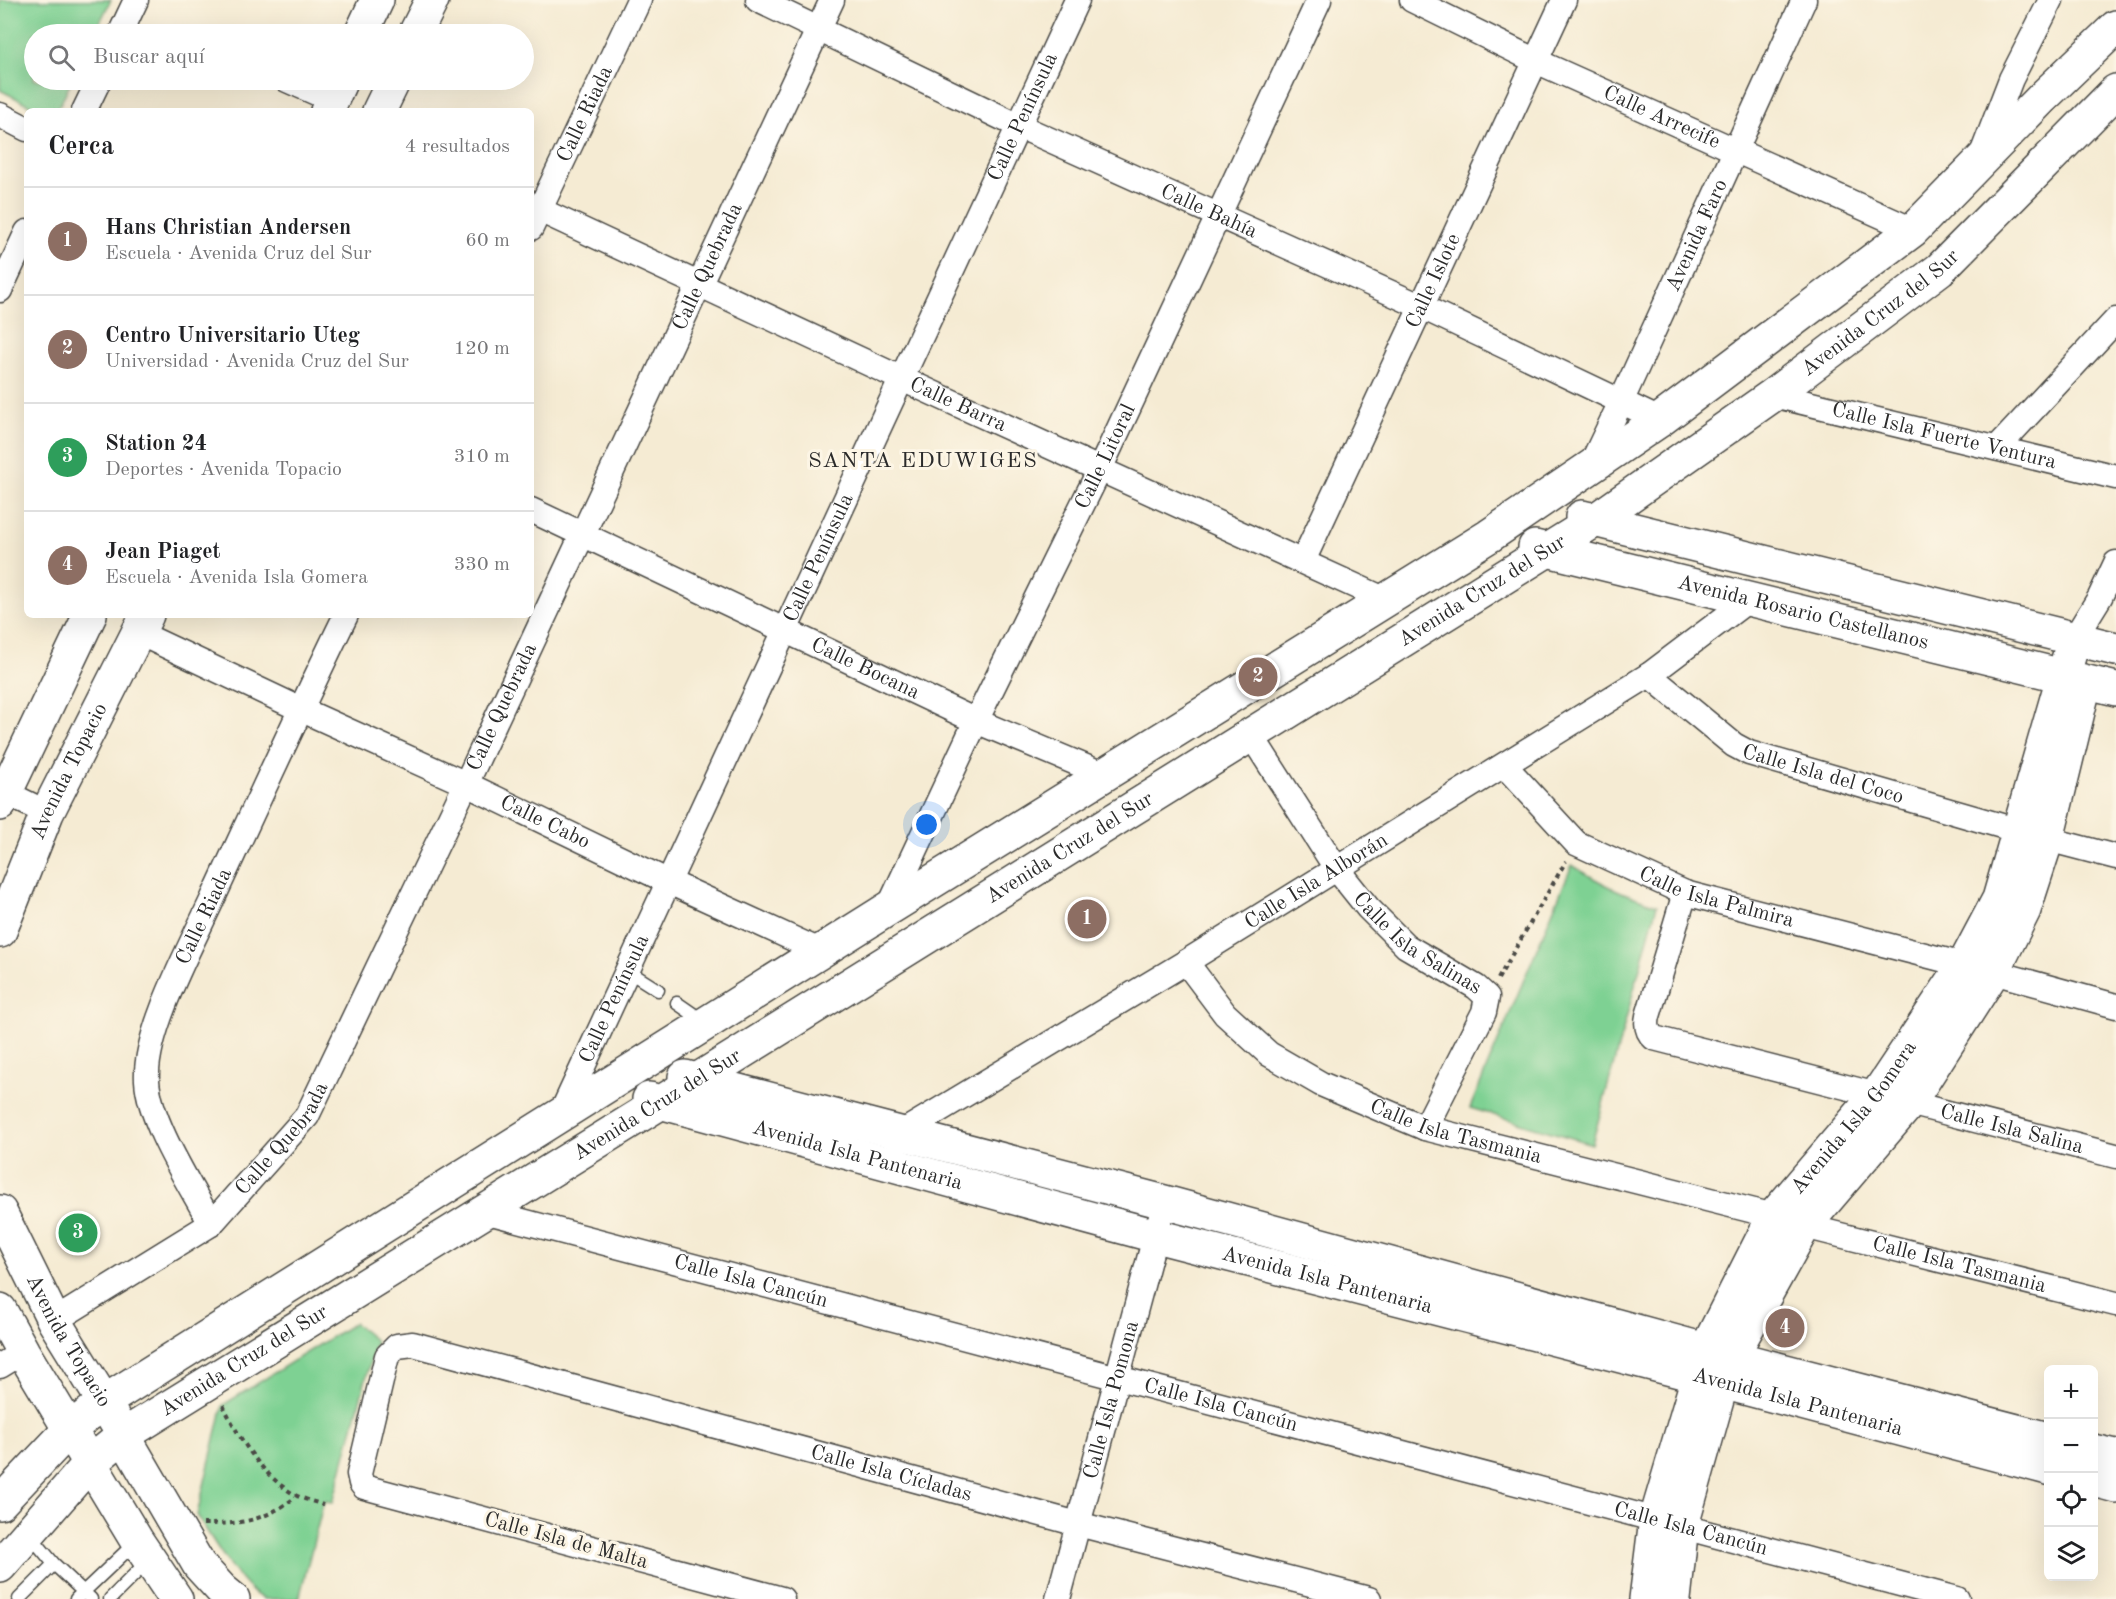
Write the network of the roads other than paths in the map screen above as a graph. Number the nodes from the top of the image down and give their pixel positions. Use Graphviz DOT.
graph roads {
  1 [pos="136,0"];
  2 [pos="377,0"];
  3 [pos="432,0"];
  4 [pos="639,0"];
  5 [pos="758,0"];
  6 [pos="832,0"];
  7 [pos="1077,0"];
  8 [pos="1319,0"];
  9 [pos="1412,0"];
  10 [pos="1564,0"];
  11 [pos="1804,0"];
  12 [pos="2051,0"];
  13 [pos="125,24"];
  14 [pos="366,24"];
  15 [pos="420,24"];
  16 [pos="2116,27"];
  17 [pos="819,30"];
  18 [pos="1536,61"];
  19 [pos="94,90"];
  20 [pos="314,90"];
  21 [pos="389,90"];
  22 [pos="333,97"];
  23 [pos="2112,100"];
  24 [pos="85,108"];
  25 [pos="380,108"];
  26 [pos="0,115"];
  27 [pos="1019,126"];
  28 [pos="24,127"];
  29 [pos="1736,151"];
  30 [pos="1979,164"];
  31 [pos="1219,214"];
  32 [pos="534,215"];
  33 [pos="1913,230"];
  34 [pos="24,238"];
  35 [pos="700,285"];
  36 [pos="0,290"];
  37 [pos="1420,306"];
  38 [pos="2116,320"];
  39 [pos="902,379"];
  40 [pos="1773,395"];
  41 [pos="1621,402"];
  42 [pos="1660,420"];
  43 [pos="1997,448"];
  44 [pos="1100,469"];
  45 [pos="1588,469"];
  46 [pos="2116,477"];
  47 [pos="1537,504"];
  48 [pos="534,511"];
  49 [pos="1594,521"];
  50 [pos="583,535"];
  51 [pos="1489,536"];
  52 [pos="1548,550"];
  53 [pos="1303,561"];
  54 [pos="2116,563"];
  55 [pos="1751,598"];
  56 [pos="1386,600"];
  57 [pos="89,618"];
  58 [pos="345,618"];
  59 [pos="143,624"];
  60 [pos="786,630"];
  61 [pos="2094,644"];
  62 [pos="1649,675"];
  63 [pos="2075,679"];
  64 [pos="2116,689"];
  65 [pos="300,709"];
  66 [pos="975,721"];
  67 [pos="1251,735"];
  68 [pos="1505,766"];
  69 [pos="1105,776"];
  70 [pos="466,784"];
  71 [pos="2,796"];
  72 [pos="47,813"];
  73 [pos="2033,835"];
  74 [pos="2116,857"];
  75 [pos="1336,868"];
  76 [pos="669,882"];
  77 [pos="1685,893"];
  78 [pos="888,909"];
  79 [pos="0,931"];
  80 [pos="822,952"];
  81 [pos="1186,962"];
  82 [pos="1978,969"];
  83 [pos="628,971"];
  84 [pos="658,990"];
  85 [pos="677,1003"];
  86 [pos="2116,1006"];
  87 [pos="707,1023"];
  88 [pos="642,1064"];
  89 [pos="697,1080"];
  90 [pos="606,1088"];
  91 [pos="1877,1095"];
  92 [pos="661,1102"];
  93 [pos="1910,1103"];
  94 [pos="560,1116"];
  95 [pos="1425,1128"];
  96 [pos="901,1133"];
  97 [pos="1845,1155"];
  98 [pos="2116,1156"];
  99 [pos="891,1165"];
  100 [pos="1164,1202"];
  101 [pos="0,1212"];
  102 [pos="484,1212"];
  103 [pos="1774,1215"];
  104 [pos="211,1224"];
  105 [pos="1804,1226"];
  106 [pos="1156,1236"];
  107 [pos="2116,1304"];
  108 [pos="0,1310"];
  109 [pos="54,1321"];
  110 [pos="11,1359"];
  111 [pos="1714,1366"];
  112 [pos="1118,1377"];
  113 [pos="104,1402"];
  114 [pos="70,1429"];
  115 [pos="124,1435"];
  116 [pos="2044,1438"];
  117 [pos="2098,1452"];
  118 [pos="2116,1456"];
  119 [pos="90,1463"];
  120 [pos="2044,1466"];
  121 [pos="359,1474"];
  122 [pos="2098,1481"];
  123 [pos="2116,1486"];
  124 [pos="0,1503"];
  125 [pos="1669,1522"];
  126 [pos="1078,1524"];
  127 [pos="29,1533"];
  128 [pos="143,1551"];
  129 [pos="54,1564"];
  130 [pos="0,1566"];
  131 [pos="169,1595"];
  132 [pos="84,1597"];
  133 [pos="19,1599"];
  134 [pos="110,1599"];
  135 [pos="233,1599"];
  136 [pos="782,1599"];
  137 [pos="1058,1599"];
  138 [pos="1369,1599"];
  139 [pos="1646,1599"];
  140 [pos="1674,1599"];
  141 [pos="1957,1599"];
  1 -- 13 [label="street"];
  2 -- 14 [label="street"];
  3 -- 15 [label="street"];
  4 -- 32 [label="street, Calle Riada"];
  5 -- 17 [label="street, Calle Bahía"];
  6 -- 17 [label="street, Calle Quebrada"];
  7 -- 27 [label="street, Calle Península"];
  8 -- 31 [label="street, Calle Litoral"];
  9 -- 18 [label="street, Calle Arrecife"];
  10 -- 18 [label="street, Calle Islote"];
  11 -- 29 [label="street, Avenida Faro"];
  12 -- 30 [label="street"];
  16 -- 30 [label="street, Avenida Cruz del Sur"];
  17 -- 27 [label="street, Calle Bahía"];
  17 -- 35 [label="street, Calle Quebrada"];
  18 -- 29 [label="street, Calle Arrecife"];
  18 -- 37 [label="street, Calle Islote"];
  19 -- 24 [label="street"];
  20 -- 22 [label="street"];
  21 -- 25 [label="street"];
  23 -- 40 [label="street, Avenida Cruz del Sur"];
  26 -- 28 [label="street"];
  27 -- 31 [label="street, Calle Bahía"];
  27 -- 39 [label="street, Calle Península"];
  29 -- 33 [label="street, Calle Arrecife"];
  29 -- 41 [label="street, Avenida Faro"];
  30 -- 33 [label="street, Avenida Cruz del Sur"];
  31 -- 37 [label="street, Calle Bahía"];
  31 -- 44 [label="street, Calle Litoral"];
  32 -- 35 [label="street, Calle Barra"];
  33 -- 42 [label="street, Avenida Cruz del Sur"];
  34 -- 36 [label="street"];
  35 -- 39 [label="street, Calle Barra"];
  35 -- 50 [label="street, Calle Quebrada"];
  37 -- 41 [label="street, Calle Bahía"];
  37 -- 53 [label="street, Calle Islote"];
  38 -- 43 [label="street"];
  39 -- 44 [label="street, Calle Barra"];
  39 -- 60 [label="street, Calle Península"];
  40 -- 43 [label="street, Calle Isla Fuerte Ventura"];
  40 -- 49 [label="street, Avenida Cruz del Sur"];
  41 -- 42 [label="street, Calle Bahía"];
  41 -- 45 [label="street, Avenida Faro"];
  42 -- 45 [label="street, Avenida Cruz del Sur"];
  43 -- 46 [label="street, Calle Isla Fuerte Ventura"];
  44 -- 53 [label="street, Calle Barra"];
  44 -- 66 [label="street, Calle Litoral"];
  45 -- 47 [label="street, Avenida Cruz del Sur"];
  47 -- 49 [label="street, Avenida Rosario Castellanos"];
  47 -- 51 [label="street, Avenida Cruz del Sur"];
  48 -- 50 [label="street, Calle Bocana"];
  49 -- 52 [label="street, Avenida Cruz del Sur"];
  49 -- 61 [label="street, Avenida Rosario Castellanos"];
  50 -- 60 [label="street, Calle Bocana"];
  50 -- 70 [label="street, Calle Quebrada"];
  51 -- 52 [label="street, Avenida Rosario Castellanos"];
  51 -- 56 [label="street, Avenida Cruz del Sur"];
  52 -- 55 [label="street, Avenida Rosario Castellanos"];
  52 -- 67 [label="street, Avenida Cruz del Sur"];
  53 -- 56 [label="street, Calle Barra"];
  54 -- 61 [label="street"];
  55 -- 62 [label="street, Calle Isla Alborán"];
  55 -- 63 [label="street, Avenida Rosario Castellanos"];
  56 -- 69 [label="street, Avenida Cruz del Sur"];
  57 -- 71 [label="street"];
  58 -- 65 [label="street, Calle Riada"];
  59 -- 65 [label="street, Calle Cabo"];
  59 -- 72 [label="street, Avenida Topacio"];
  60 -- 66 [label="street, Calle Bocana"];
  60 -- 76 [label="street, Calle Península"];
  61 -- 63 [label="street, Avenida Isla Gomera"];
  62 -- 68 [label="street, Calle Isla Alborán"];
  62 -- 73 [label="street, Calle Isla del Coco"];
  63 -- 64 [label="street, Avenida Rosario Castellanos"];
  63 -- 73 [label="street, Avenida Isla Gomera"];
  65 -- 70 [label="street, Calle Cabo"];
  65 -- 104 [label="street, Calle Riada"];
  66 -- 69 [label="street, Calle Bocana"];
  66 -- 78 [label="street, Calle Litoral"];
  67 -- 75 [label="street, Calle Isla Salinas"];
  67 -- 89 [label="street, Avenida Cruz del Sur"];
  68 -- 75 [label="street, Calle Isla Alborán"];
  68 -- 77 [label="street, Calle Isla Palmira"];
  69 -- 78 [label="street, Avenida Cruz del Sur"];
  70 -- 76 [label="street, Calle Cabo"];
  70 -- 104 [label="street, Calle Quebrada"];
  71 -- 72 [label="street"];
  72 -- 79 [label="street, Avenida Topacio"];
  73 -- 74 [label="street, Calle Isla del Coco"];
  73 -- 82 [label="street, Avenida Isla Gomera"];
  75 -- 81 [label="street, Calle Isla Alborán"];
  75 -- 95 [label="street, Calle Isla Salinas"];
  76 -- 80 [label="street, Calle Cabo"];
  76 -- 83 [label="street, Calle Península"];
  77 -- 82 [label="street, Calle Isla Palmira"];
  77 -- 91 [label="street"];
  78 -- 80 [label="street, Avenida Cruz del Sur"];
  80 -- 87 [label="street, Avenida Cruz del Sur"];
  81 -- 95 [label="street, Calle Isla Tasmania"];
  81 -- 96 [label="street, Calle Isla Alborán"];
  82 -- 86 [label="street, Calle Isla Palmira"];
  82 -- 91 [label="street, Avenida Isla Gomera"];
  82 -- 93 [label="street, Avenida Isla Gomera"];
  83 -- 84 [label="lane"];
  83 -- 94 [label="street, Calle Península"];
  85 -- 87 [label="lane"];
  87 -- 88 [label="street, Avenida Cruz del Sur"];
  88 -- 89 [label="street, Avenida Isla Pantenaria"];
  88 -- 90 [label="street, Avenida Cruz del Sur"];
  89 -- 92 [label="street, Avenida Cruz del Sur"];
  89 -- 96 [label="street, Avenida Isla Pantenaria"];
  90 -- 92 [label="street, Avenida Isla Pantenaria"];
  90 -- 94 [label="street, Avenida Cruz del Sur"];
  91 -- 97 [label="street, Avenida Isla Gomera"];
  92 -- 99 [label="street, Avenida Isla Pantenaria"];
  92 -- 102 [label="street, Avenida Cruz del Sur"];
  93 -- 97 [label="street, Avenida Isla Gomera"];
  93 -- 98 [label="street, Calle Isla Salina"];
  94 -- 113 [label="street, Avenida Cruz del Sur"];
  95 -- 103 [label="street, Calle Isla Tasmania"];
  96 -- 99 [label="street"];
  96 -- 100 [label="street, Avenida Isla Pantenaria"];
  97 -- 103 [label="street, Avenida Isla Gomera"];
  97 -- 105 [label="street, Avenida Isla Gomera"];
  99 -- 106 [label="street, Avenida Isla Pantenaria"];
  100 -- 106 [label="street, Calle Isla Pomona"];
  100 -- 111 [label="street, Avenida Isla Pantenaria"];
  101 -- 109 [label="street, Avenida Topacio"];
  102 -- 112 [label="street, Calle Isla Cancún"];
  102 -- 115 [label="street, Avenida Cruz del Sur"];
  103 -- 111 [label="street, Avenida Isla Gomera"];
  104 -- 109 [label="street, Calle Quebrada"];
  105 -- 107 [label="street, Calle Isla Tasmania"];
  105 -- 111 [label="street, Avenida Isla Gomera"];
  106 -- 111 [label="street, Avenida Isla Pantenaria"];
  106 -- 112 [label="street, Calle Isla Pomona"];
  108 -- 110 [label="street, Avenida Topacio"];
  109 -- 113 [label="street, Avenida Topacio"];
  110 -- 114 [label="street, Avenida Topacio"];
  111 -- 116 [label="street, Avenida Isla Pantenaria"];
  111 -- 120 [label="street, Avenida Isla Pantenaria"];
  111 -- 125 [label="street, Avenida Isla Gomera"];
  112 -- 125 [label="street, Calle Isla Cancún"];
  112 -- 126 [label="street, Calle Isla Pomona"];
  113 -- 114 [label="street, Avenida Cruz del Sur"];
  113 -- 115 [label="street, Avenida Topacio"];
  114 -- 119 [label="street, Avenida Topacio"];
  114 -- 124 [label="street, Avenida Cruz del Sur"];
  115 -- 119 [label="street, Avenida Cruz del Sur"];
  115 -- 135 [label="street, Avenida Topacio"];
  117 -- 118 [label="street"];
  119 -- 127 [label="street, Avenida Cruz del Sur"];
  119 -- 128 [label="street, Avenida Topacio"];
  121 -- 126 [label="street, Calle Isla Cícladas"];
  121 -- 136 [label="street, Calle Isla de Malta"];
  122 -- 123 [label="street"];
  125 -- 139 [label="street, Avenida Isla Gomera"];
  125 -- 140 [label="street, Avenida Isla Gomera"];
  125 -- 141 [label="street, Calle Isla Cancún"];
  126 -- 137 [label="street, Calle Isla Pomona"];
  126 -- 138 [label="street, Calle Isla Cícladas"];
  127 -- 129 [label="lane"];
  127 -- 130 [label="street, Avenida Cruz del Sur"];
  128 -- 131 [label="street, Avenida Topacio"];
  128 -- 132 [label="lane"];
  128 -- 134 [label="lane"];
  129 -- 132 [label="lane"];
  129 -- 133 [label="lane"];
}
